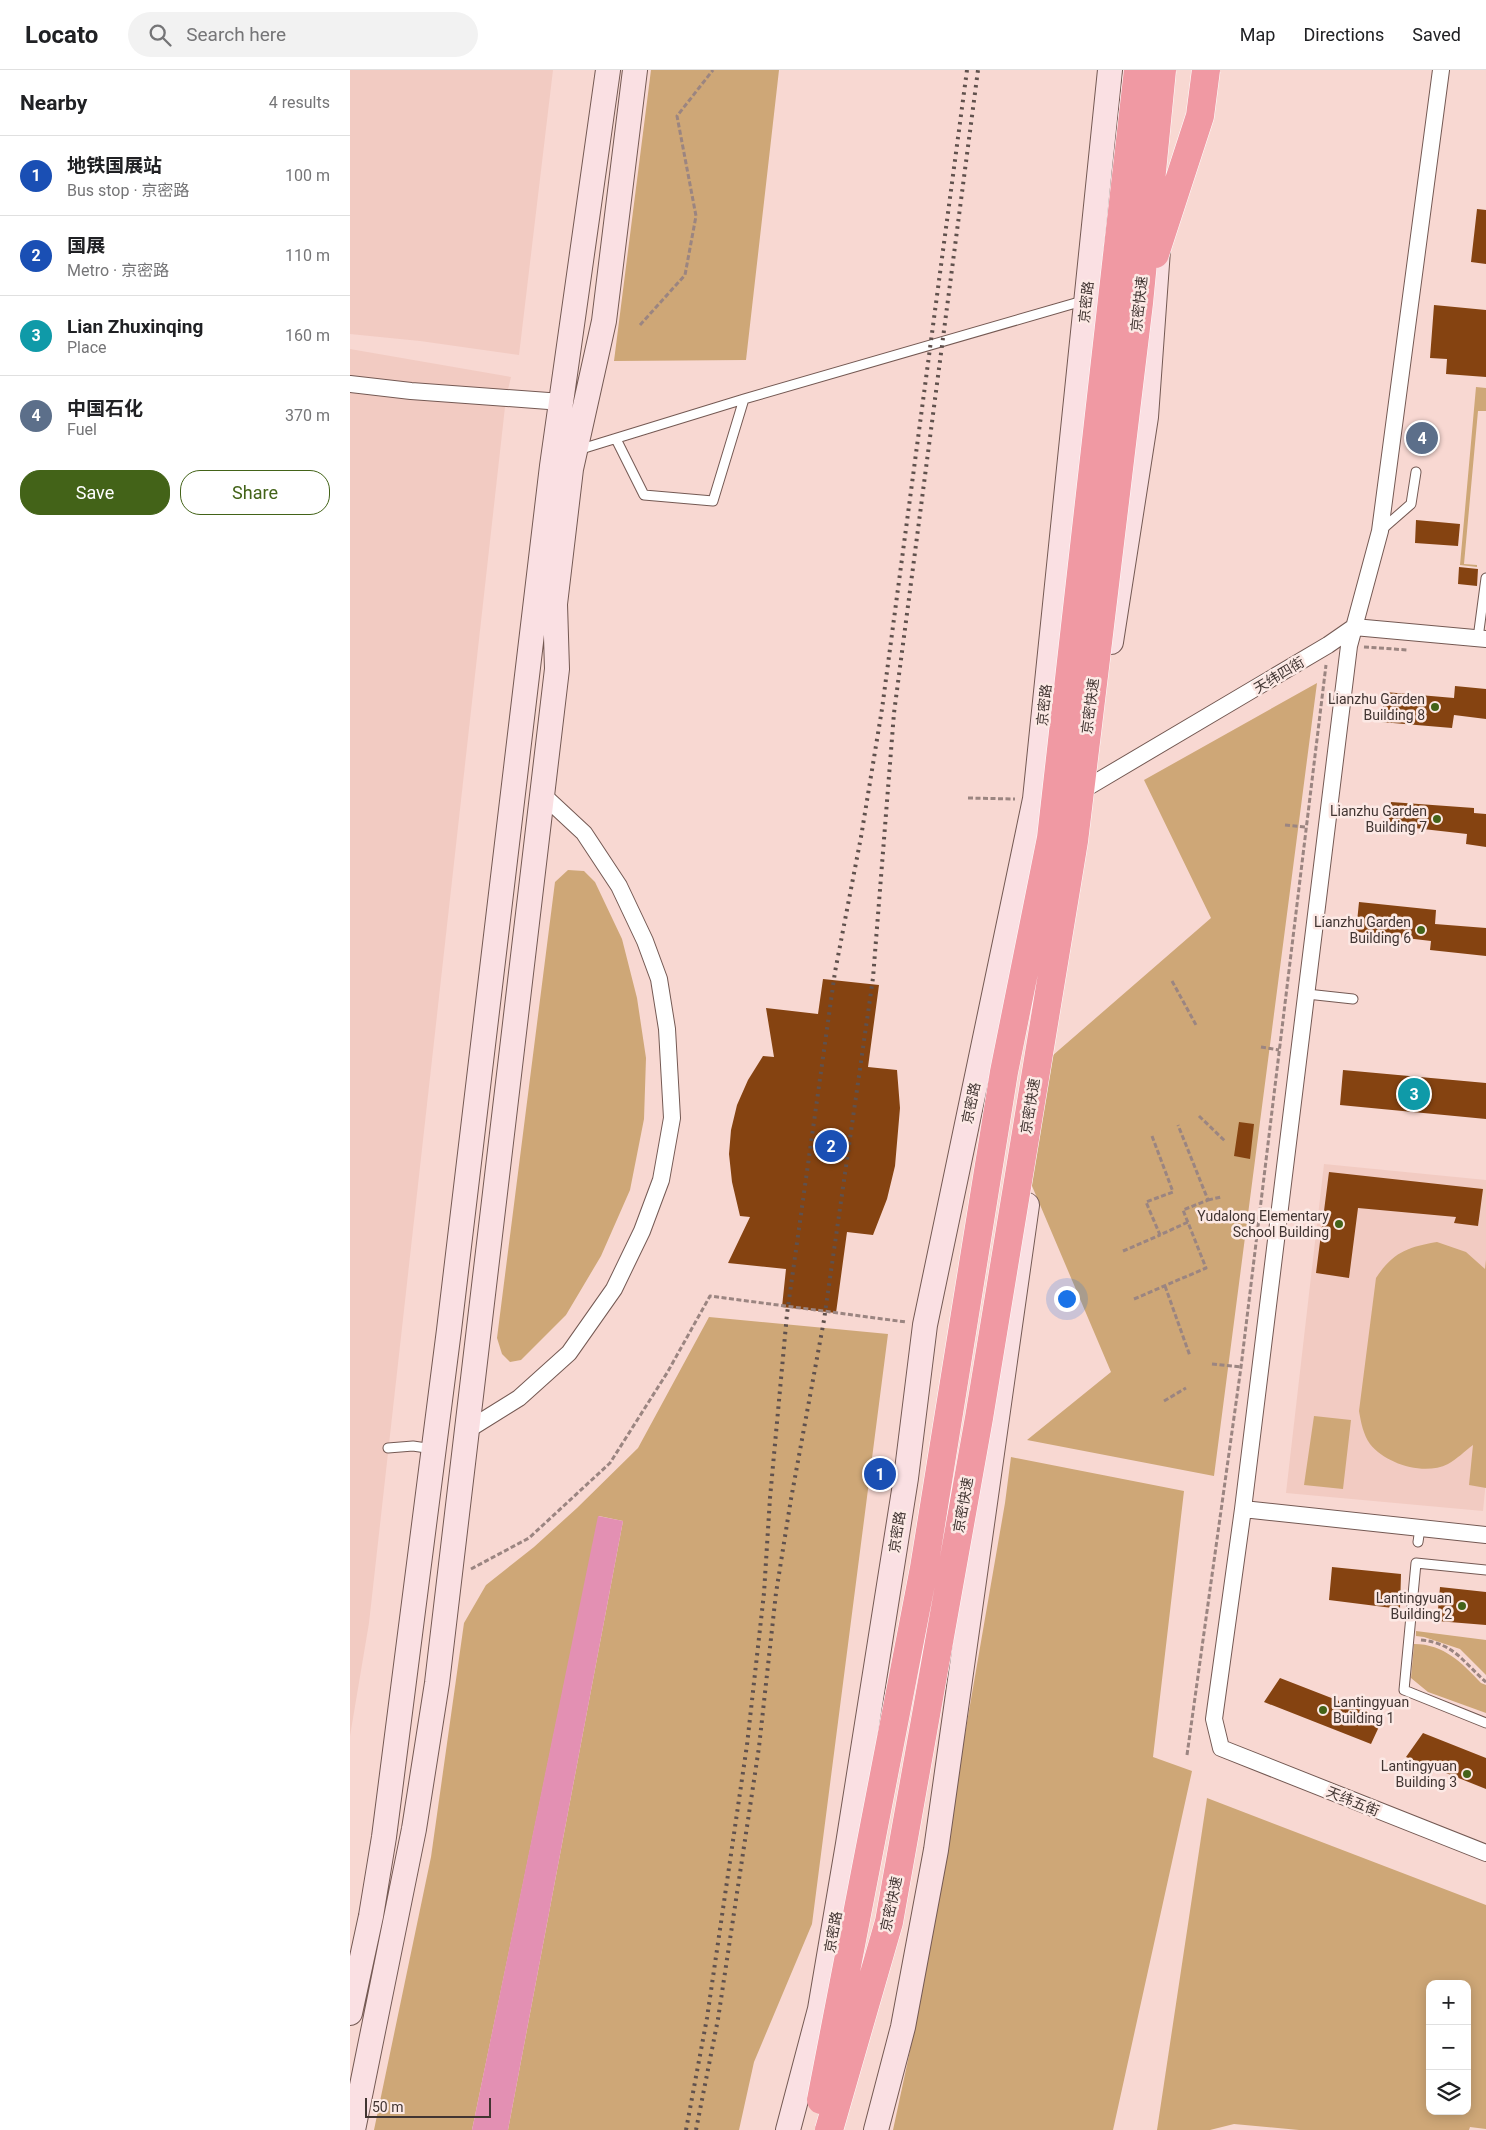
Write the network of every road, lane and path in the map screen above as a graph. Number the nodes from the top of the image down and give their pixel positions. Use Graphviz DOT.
graph roads {
  1 [pos="608,70"];
  2 [pos="635,70"];
  3 [pos="713,70"];
  4 [pos="1110,70"];
  5 [pos="1138,70"];
  6 [pos="1162,70"];
  7 [pos="1171,70"];
  8 [pos="1206,70"];
  9 [pos="1441,70"];
  10 [pos="1086,300"];
  11 [pos="1140,303"];
  12 [pos="640,325"];
  13 [pos="350,384"];
  14 [pos="744,399"];
  15 [pos="562,402"];
  16 [pos="616,439"];
  17 [pos="574,452"];
  18 [pos="1416,472"];
  19 [pos="1380,531"];
  20 [pos="1486,578"];
  21 [pos="1354,628"];
  22 [pos="1482,638"];
  23 [pos="1328,645"];
  24 [pos="1088,787"];
  25 [pos="541,793"];
  26 [pos="1285,825"];
  27 [pos="1304,827"];
  28 [pos="1172,981"];
  29 [pos="1307,994"];
  30 [pos="1353,999"];
  31 [pos="1196,1024"];
  32 [pos="1261,1047"];
  33 [pos="1279,1050"];
  34 [pos="1199,1116"];
  35 [pos="1178,1125"];
  36 [pos="1152,1136"];
  37 [pos="1226,1142"];
  38 [pos="1221,1196"];
  39 [pos="1208,1200"];
  40 [pos="1188,1222"];
  41 [pos="1160,1235"];
  42 [pos="1123,1252"];
  43 [pos="1165,1286"];
  44 [pos="1134,1299"];
  45 [pos="925,1325"];
  46 [pos="1190,1356"];
  47 [pos="1212,1364"];
  48 [pos="1241,1367"];
  49 [pos="1186,1388"];
  50 [pos="1164,1401"];
  51 [pos="466,1431"];
  52 [pos="388,1448"];
  53 [pos="434,1449"];
  54 [pos="1243,1509"];
  55 [pos="1486,1535"];
  56 [pos="1486,1570"];
  57 [pos="463,1572"];
  58 [pos="1408,1640"];
  59 [pos="1486,1682"];
  60 [pos="1486,1723"];
  61 [pos="1187,1755"];
  62 [pos="1486,1853"];
  63 [pos="350,2013"];
  64 [pos="354,2130"];
  65 [pos="788,2130"];
  66 [pos="810,2130"];
  67 [pos="829,2130"];
  68 [pos="876,2130"];
  1 -- 15 [label="main road"];
  2 -- 17 [label="main road"];
  3 -- 12 [label="path"];
  4 -- 10 [label="main road, 京密路"];
  5 -- 66 [label="highway, 京密快速, bridge"];
  6 -- 11 [label="highway, 京密快速, bridge"];
  7 -- 24 [label="main road"];
  8 -- 11 [label="highway, bridge"];
  9 -- 19 [label="street"];
  10 -- 14 [label="lane"];
  10 -- 45 [label="main road, 京密路"];
  11 -- 67 [label="highway, 京密快速, bridge"];
  13 -- 15 [label="street"];
  14 -- 16 [label="lane"];
  14 -- 16 [label="lane"];
  15 -- 53 [label="main road"];
  16 -- 17 [label="lane"];
  17 -- 25 [label="main road"];
  18 -- 19 [label="lane"];
  19 -- 21 [label="street"];
  20 -- 22 [label="lane"];
  21 -- 22 [label="street"];
  21 -- 23 [label="street, 天纬四街"];
  21 -- 29 [label="street"];
  23 -- 24 [label="street, 天纬四街"];
  23 -- 27 [label="path"];
  24 -- 68 [label="main road"];
  25 -- 51 [label="main road"];
  25 -- 51 [label="street"];
  26 -- 27 [label="path"];
  27 -- 33 [label="path"];
  28 -- 31 [label="path"];
  29 -- 30 [label="lane"];
  29 -- 54 [label="street"];
  32 -- 33 [label="path"];
  33 -- 48 [label="path"];
  34 -- 37 [label="path"];
  35 -- 39 [label="path"];
  36 -- 41 [label="path"];
  38 -- 39 [label="path"];
  39 -- 40 [label="path"];
  40 -- 41 [label="path"];
  40 -- 43 [label="path"];
  41 -- 42 [label="path"];
  43 -- 44 [label="path"];
  43 -- 46 [label="path"];
  45 -- 57 [label="path"];
  45 -- 65 [label="main road, 京密路"];
  47 -- 48 [label="path"];
  48 -- 61 [label="path"];
  49 -- 50 [label="path"];
  51 -- 64 [label="main road"];
  52 -- 53 [label="lane"];
  53 -- 63 [label="main road"];
  54 -- 55 [label="street"];
  54 -- 62 [label="street, 天纬五街"];
  56 -- 58 [label="lane"];
  58 -- 59 [label="path"];
  58 -- 60 [label="lane"];
}
